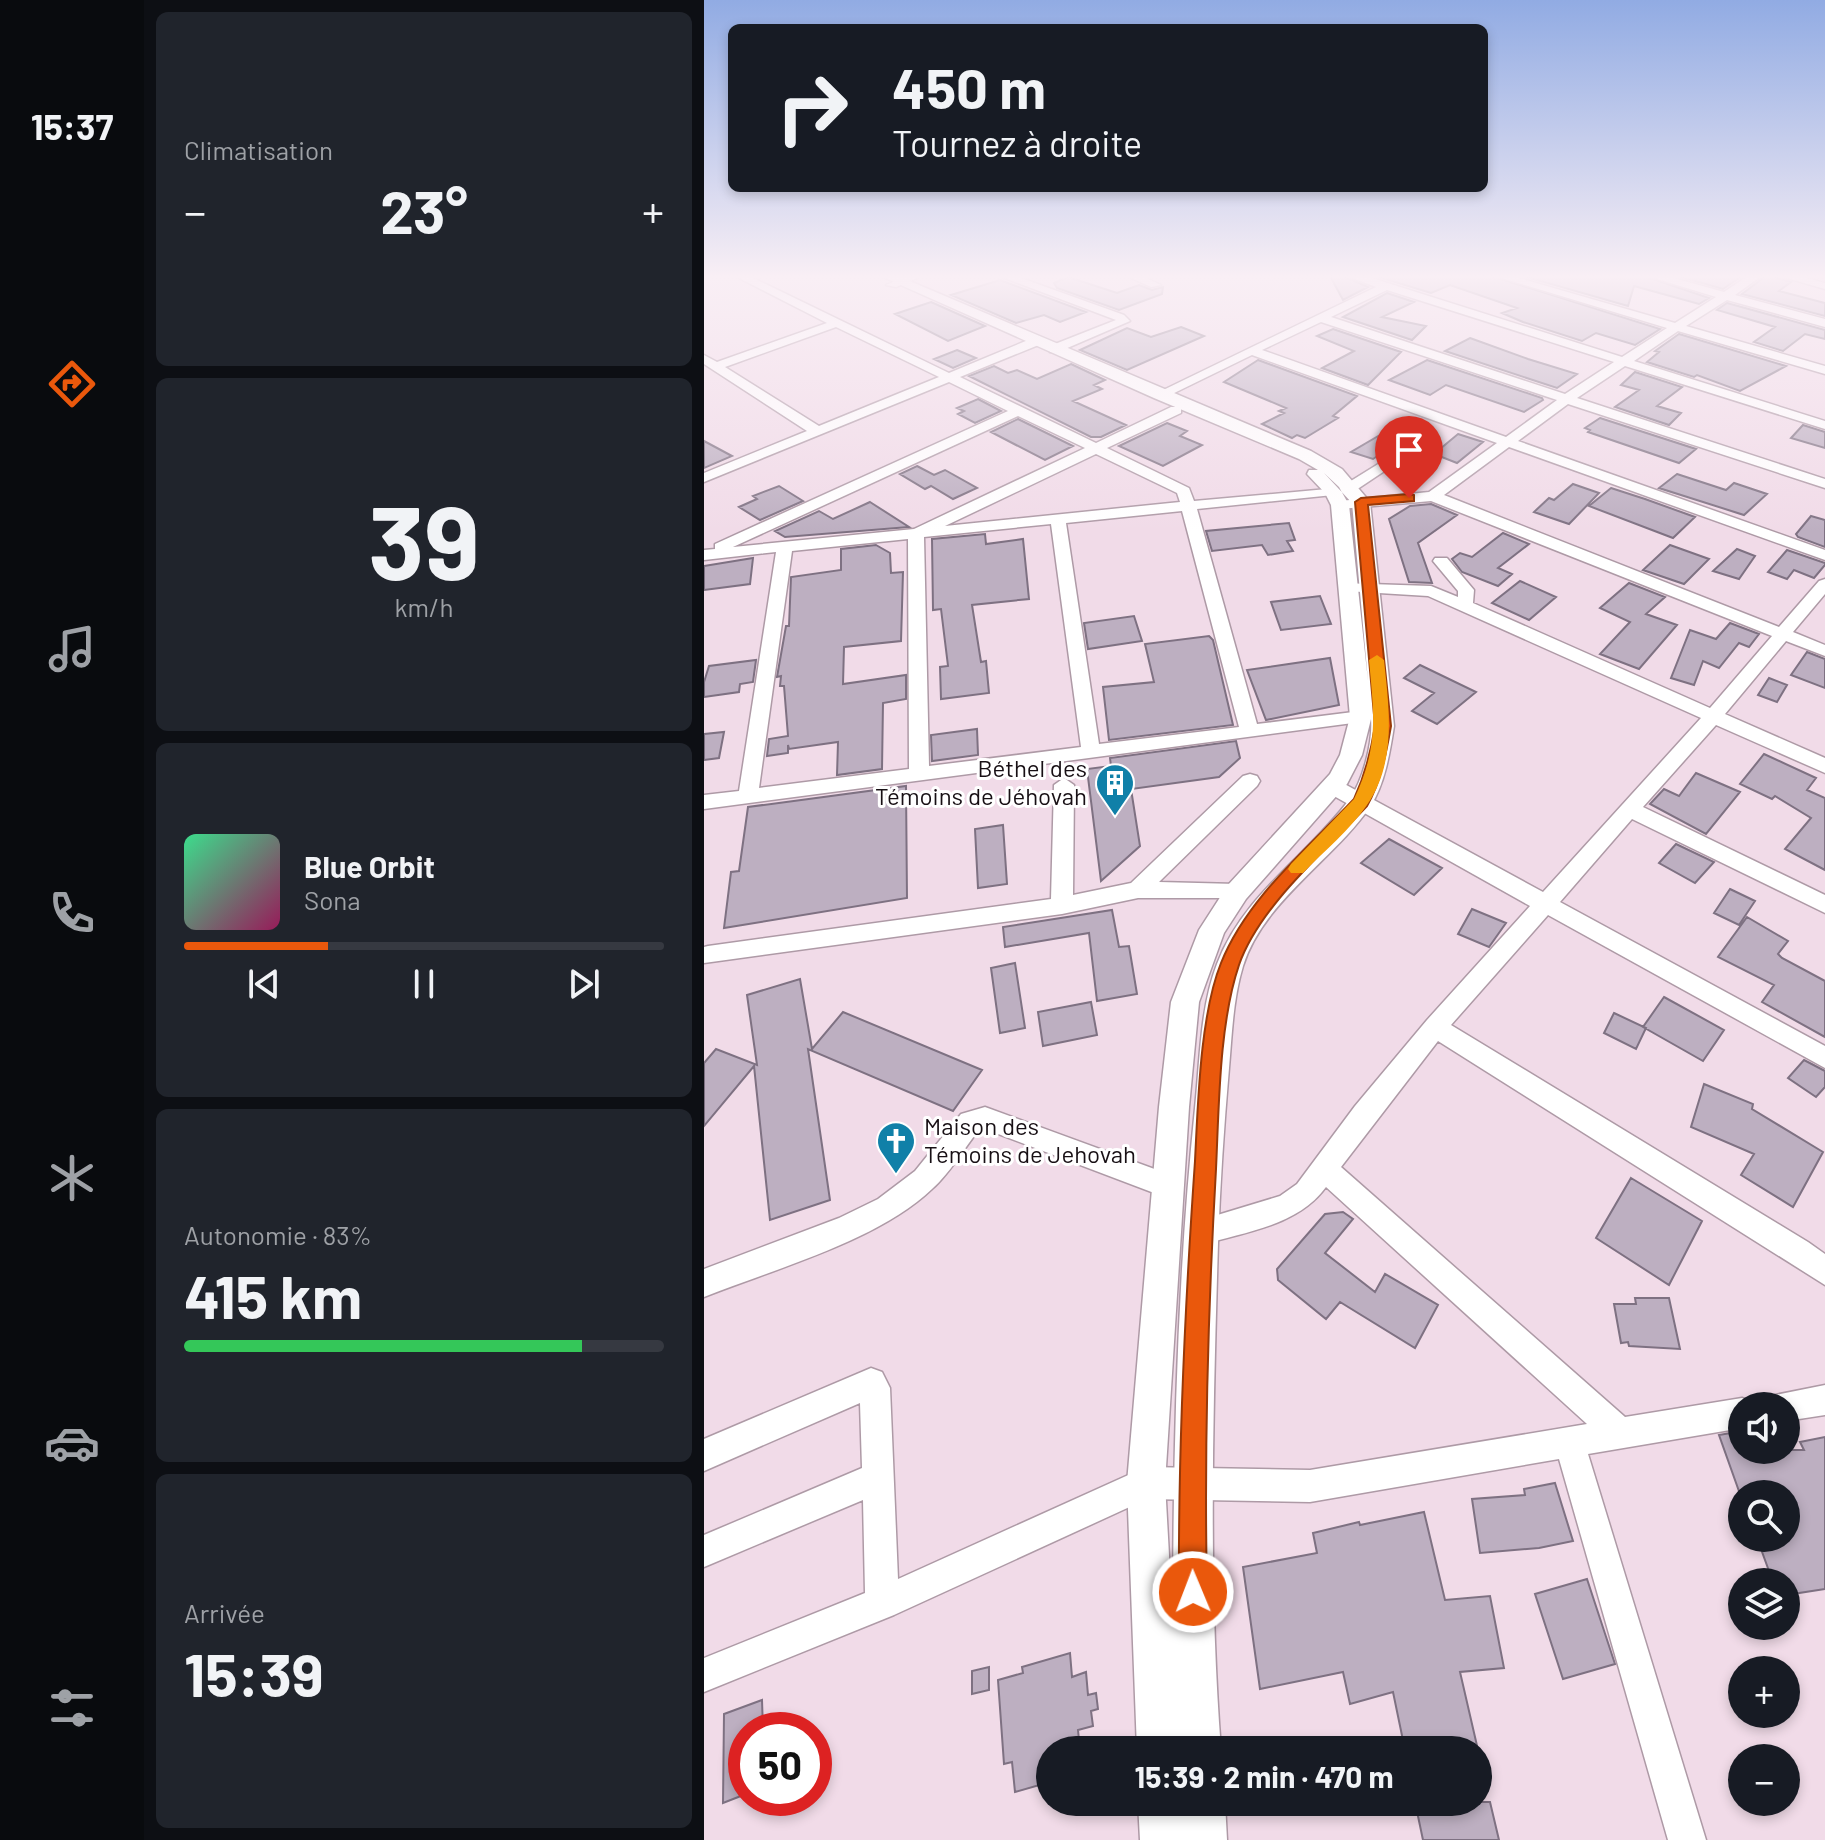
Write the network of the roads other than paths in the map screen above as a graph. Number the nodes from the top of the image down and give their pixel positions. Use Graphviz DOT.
graph roads {
  1 [pos="706,360"];
  2 [pos="734,360"];
  3 [pos="912,360"];
  4 [pos="992,360"];
  5 [pos="1068,360"];
  6 [pos="1079,360"];
  7 [pos="1233,360"];
  8 [pos="1278,360"];
  9 [pos="1452,360"];
  10 [pos="1616,360"];
  11 [pos="1626,360"];
  12 [pos="1789,360"];
  13 [pos="1623,362"];
  14 [pos="717,366"];
  15 [pos="1825,370"];
  16 [pos="949,378"];
  17 [pos="1159,395"];
  18 [pos="1569,397"];
  19 [pos="1176,410"];
  20 [pos="1018,411"];
  21 [pos="1825,425"];
  22 [pos="817,431"];
  23 [pos="1508,440"];
  24 [pos="1096,449"];
  25 [pos="1396,457"];
  26 [pos="704,478"];
  27 [pos="1825,484"];
  28 [pos="1346,496"];
  29 [pos="1433,496"];
  30 [pos="1188,506"];
  31 [pos="1058,519"];
  32 [pos="916,534"];
  33 [pos="785,547"];
  34 [pos="704,555"];
  35 [pos="1825,555"];
  36 [pos="1441,561"];
  37 [pos="1825,584"];
  38 [pos="1358,586"];
  39 [pos="1463,605"];
  40 [pos="1783,634"];
  41 [pos="1825,651"];
  42 [pos="1713,716"];
  43 [pos="1361,717"];
  44 [pos="1250,732"];
  45 [pos="1091,752"];
  46 [pos="1825,766"];
  47 [pos="919,775"];
  48 [pos="1250,781"];
  49 [pos="1064,785"];
  50 [pos="1332,786"];
  51 [pos="748,797"];
  52 [pos="704,802"];
  53 [pos="1361,802"];
  54 [pos="1629,809"];
  55 [pos="1138,890"];
  56 [pos="1237,892"];
  57 [pos="1546,904"];
  58 [pos="1825,905"];
  59 [pos="1062,906"];
  60 [pos="708,955"];
  61 [pos="1435,1027"];
  62 [pos="1825,1058"];
  63 [pos="1324,1169"];
  64 [pos="1170,1187"];
  65 [pos="1201,1232"];
  66 [pos="1825,1271"];
  67 [pos="705,1281"];
  68 [pos="1825,1400"];
  69 [pos="1800,1404"];
  70 [pos="1728,1415"];
  71 [pos="1620,1433"];
  72 [pos="1569,1442"];
  73 [pos="704,1455"];
  74 [pos="877,1478"];
  75 [pos="1146,1483"];
  76 [pos="1192,1484"];
  77 [pos="704,1551"];
  78 [pos="882,1603"];
  79 [pos="704,1675"];
  80 [pos="1157,1736"];
  81 [pos="1199,1736"];
  82 [pos="1161,1816"];
  83 [pos="1204,1816"];
  84 [pos="1162,1840"];
  85 [pos="1205,1840"];
  86 [pos="1687,1840"];
  1 -- 14 [label="street"];
  2 -- 14 [label="street"];
  3 -- 16 [label="street"];
  4 -- 16 [label="street"];
  5 -- 19 [label="main road"];
  6 -- 17 [label="main road"];
  7 -- 17 [label="street"];
  8 -- 23 [label="street"];
  9 -- 18 [label="street"];
  10 -- 13 [label="street"];
  11 -- 13 [label="street"];
  12 -- 15 [label="street"];
  13 -- 18 [label="street"];
  13 -- 21 [label="street"];
  14 -- 22 [label="street"];
  16 -- 20 [label="street"];
  16 -- 22 [label="street"];
  17 -- 28 [label="main road"];
  18 -- 23 [label="street"];
  18 -- 27 [label="street"];
  19 -- 24 [label="street"];
  19 -- 28 [label="main road"];
  20 -- 24 [label="street"];
  20 -- 34 [label="street"];
  22 -- 26 [label="street"];
  23 -- 29 [label="street"];
  23 -- 35 [label="street"];
  24 -- 30 [label="street"];
  24 -- 32 [label="street"];
  25 -- 28 [label="street"];
  28 -- 29 [label="street"];
  28 -- 30 [label="street"];
  28 -- 38 [label="main road"];
  29 -- 40 [label="street"];
  30 -- 31 [label="street"];
  30 -- 44 [label="street"];
  31 -- 32 [label="street"];
  31 -- 45 [label="street"];
  32 -- 33 [label="street"];
  32 -- 47 [label="street"];
  33 -- 34 [label="street"];
  33 -- 51 [label="street"];
  36 -- 39 [label="street"];
  37 -- 40 [label="street"];
  38 -- 39 [label="street"];
  38 -- 43 [label="main road"];
  38 -- 53 [label="main road"];
  39 -- 42 [label="street"];
  40 -- 41 [label="street"];
  40 -- 42 [label="street"];
  42 -- 46 [label="street"];
  42 -- 54 [label="street"];
  43 -- 44 [label="street"];
  43 -- 50 [label="main road"];
  44 -- 45 [label="street"];
  45 -- 47 [label="street"];
  47 -- 51 [label="street"];
  48 -- 55 [label="street"];
  49 -- 59 [label="street"];
  50 -- 53 [label="street"];
  50 -- 56 [label="main road"];
  51 -- 52 [label="street"];
  53 -- 57 [label="street"];
  53 -- 65 [label="main road"];
  54 -- 57 [label="street"];
  54 -- 58 [label="street"];
  55 -- 56 [label="street"];
  55 -- 59 [label="street"];
  56 -- 64 [label="main road"];
  57 -- 61 [label="street"];
  57 -- 62 [label="street"];
  59 -- 60 [label="street"];
  61 -- 63 [label="street"];
  61 -- 66 [label="street"];
  63 -- 65 [label="street"];
  63 -- 71 [label="street"];
  64 -- 67 [label="street"];
  64 -- 75 [label="main road"];
  65 -- 76 [label="main road"];
  68 -- 69 [label="street"];
  70 -- 71 [label="street"];
  71 -- 72 [label="street"];
  72 -- 76 [label="street"];
  72 -- 86 [label="street"];
  73 -- 74 [label="street"];
  74 -- 77 [label="street"];
  74 -- 78 [label="street"];
  75 -- 76 [label="street"];
  75 -- 78 [label="street"];
  75 -- 80 [label="main road"];
  76 -- 81 [label="main road"];
  78 -- 79 [label="street"];
  82 -- 84 [label="main road"];
  83 -- 85 [label="main road"];
}
